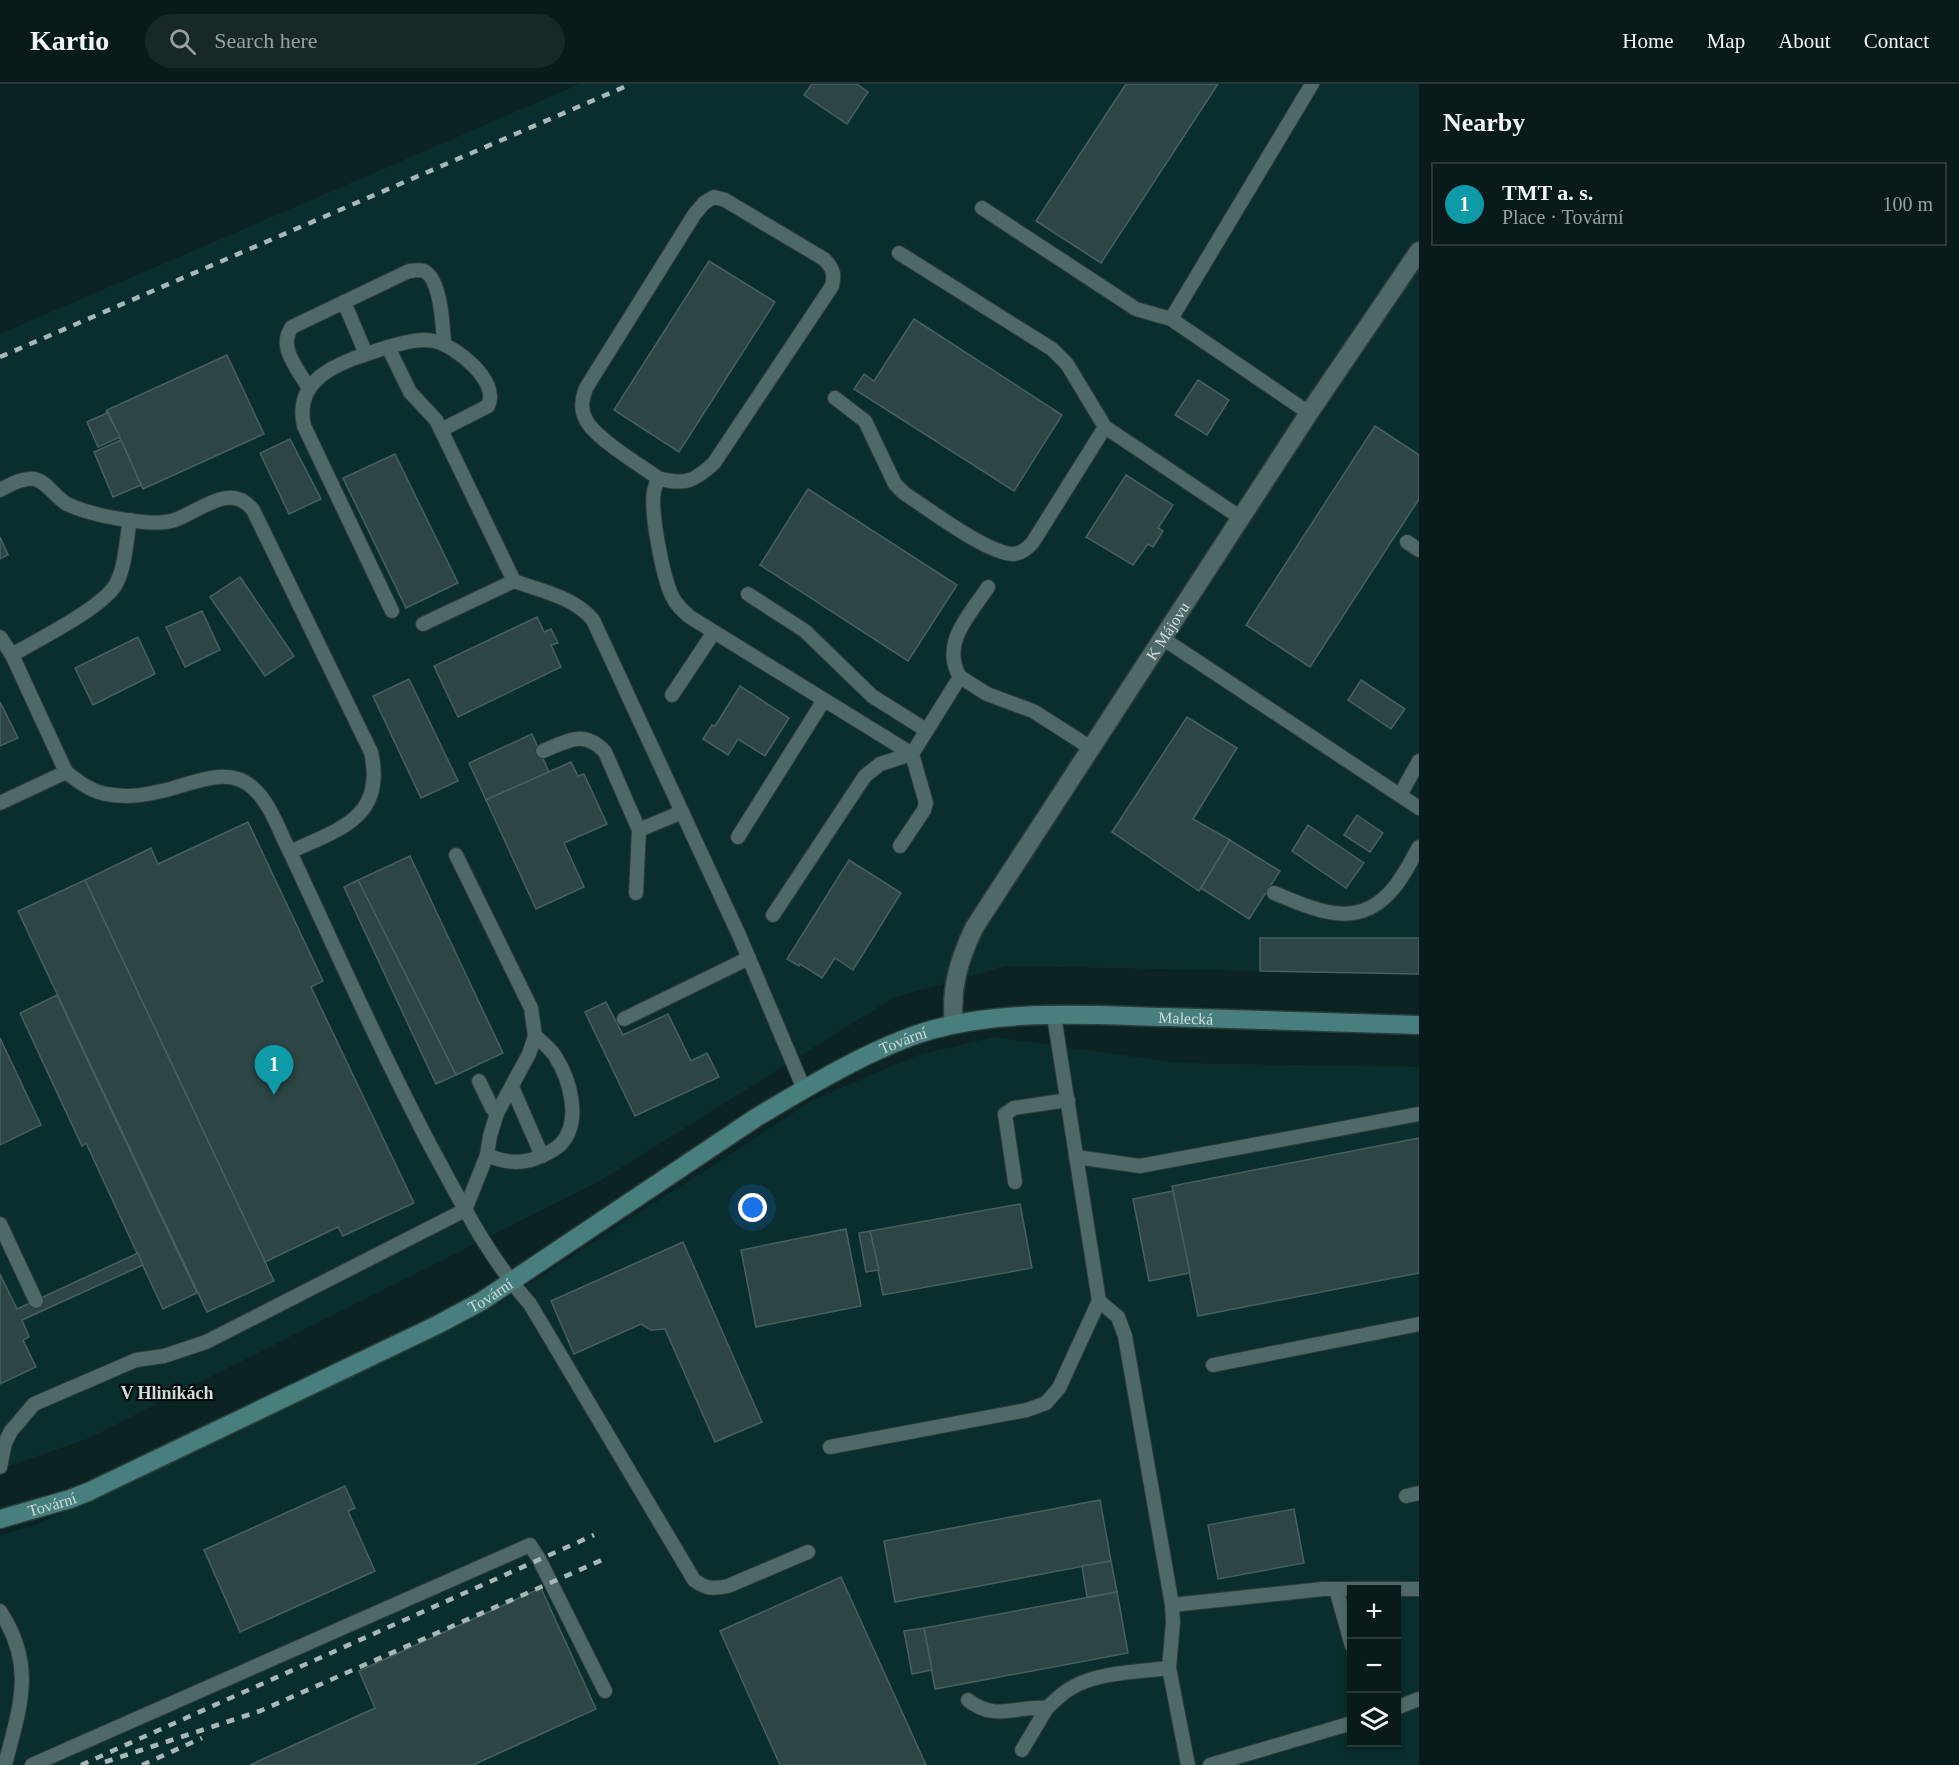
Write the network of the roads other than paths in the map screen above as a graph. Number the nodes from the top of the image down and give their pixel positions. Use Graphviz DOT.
graph roads {
  1 [pos="1312,84"];
  2 [pos="982,207"];
  3 [pos="1419,251"];
  4 [pos="899,253"];
  5 [pos="344,302"];
  6 [pos="1171,319"];
  7 [pos="444,344"];
  8 [pos="388,347"];
  9 [pos="366,354"];
  10 [pos="308,387"];
  11 [pos="835,398"];
  12 [pos="1309,413"];
  13 [pos="1105,427"];
  14 [pos="441,430"];
  15 [pos="658,478"];
  16 [pos="0,489"];
  17 [pos="1241,518"];
  18 [pos="130,520"];
  19 [pos="514,581"];
  20 [pos="988,587"];
  21 [pos="748,594"];
  22 [pos="392,611"];
  23 [pos="423,624"];
  24 [pos="714,632"];
  25 [pos="0,637"];
  26 [pos="1162,639"];
  27 [pos="12,655"];
  28 [pos="960,677"];
  29 [pos="672,695"];
  30 [pos="824,700"];
  31 [pos="926,730"];
  32 [pos="1091,748"];
  33 [pos="543,751"];
  34 [pos="912,754"];
  35 [pos="1419,761"];
  36 [pos="66,772"];
  37 [pos="1400,795"];
  38 [pos="0,803"];
  39 [pos="1419,808"];
  40 [pos="682,812"];
  41 [pos="639,830"];
  42 [pos="738,837"];
  43 [pos="900,846"];
  44 [pos="1419,847"];
  45 [pos="290,852"];
  46 [pos="456,855"];
  47 [pos="636,893"];
  48 [pos="1274,893"];
  49 [pos="773,915"];
  50 [pos="749,958"];
  51 [pos="1054,1016"];
  52 [pos="624,1019"];
  53 [pos="954,1024"];
  54 [pos="1419,1024"];
  55 [pos="535,1036"];
  56 [pos="479,1081"];
  57 [pos="512,1087"];
  58 [pos="804,1089"];
  59 [pos="1068,1100"];
  60 [pos="497,1113"];
  61 [pos="1419,1114"];
  62 [pos="487,1155"];
  63 [pos="542,1156"];
  64 [pos="1077,1157"];
  65 [pos="1015,1182"];
  66 [pos="465,1210"];
  67 [pos="0,1224"];
  68 [pos="511,1282"];
  69 [pos="36,1301"];
  70 [pos="1099,1301"];
  71 [pos="1419,1324"];
  72 [pos="1213,1365"];
  73 [pos="2,1442"];
  74 [pos="830,1447"];
  75 [pos="0,1467"];
  76 [pos="1,1515"];
  77 [pos="808,1552"];
  78 [pos="1336,1589"];
  79 [pos="1419,1589"];
  80 [pos="1172,1605"];
  81 [pos="0,1611"];
  82 [pos="1350,1639"];
  83 [pos="1169,1668"];
  84 [pos="605,1691"];
  85 [pos="1419,1699"];
  86 [pos="968,1700"];
  87 [pos="1401,1706"];
  88 [pos="1047,1708"];
  89 [pos="1347,1724"];
  90 [pos="1022,1750"];
  91 [pos="5,1765"];
  92 [pos="32,1765"];
  93 [pos="1188,1765"];
  94 [pos="1210,1765"];
  1 -- 6 [label="lane"];
  2 -- 6 [label="lane"];
  3 -- 12 [label="street, K Májovu"];
  4 -- 13 [label="lane"];
  5 -- 7 [label="lane"];
  5 -- 9 [label="lane"];
  5 -- 10 [label="lane"];
  6 -- 12 [label="lane"];
  7 -- 8 [label="lane"];
  7 -- 14 [label="lane"];
  8 -- 9 [label="lane"];
  8 -- 14 [label="lane"];
  9 -- 10 [label="lane"];
  10 -- 22 [label="lane"];
  11 -- 13 [label="lane"];
  12 -- 17 [label="street, K Májovu"];
  13 -- 17 [label="lane"];
  14 -- 19 [label="lane"];
  15 -- 15 [label="lane"];
  15 -- 24 [label="lane"];
  16 -- 18 [label="lane"];
  17 -- 26 [label="street, K Májovu"];
  18 -- 27 [label="lane"];
  18 -- 45 [label="lane"];
  19 -- 23 [label="lane"];
  19 -- 40 [label="lane"];
  20 -- 28 [label="lane"];
  21 -- 31 [label="lane"];
  24 -- 29 [label="lane"];
  24 -- 30 [label="lane"];
  25 -- 27 [label="lane"];
  26 -- 32 [label="street, K Májovu"];
  26 -- 37 [label="lane"];
  27 -- 36 [label="lane"];
  28 -- 31 [label="lane"];
  28 -- 32 [label="lane"];
  30 -- 34 [label="lane"];
  30 -- 42 [label="lane"];
  31 -- 34 [label="lane"];
  32 -- 53 [label="street, K Májovu"];
  33 -- 41 [label="lane"];
  34 -- 43 [label="lane"];
  34 -- 49 [label="lane"];
  35 -- 37 [label="lane"];
  36 -- 38 [label="lane"];
  36 -- 45 [label="lane"];
  37 -- 39 [label="lane"];
  40 -- 41 [label="lane"];
  40 -- 50 [label="lane"];
  41 -- 47 [label="lane"];
  44 -- 48 [label="lane"];
  45 -- 66 [label="lane"];
  46 -- 55 [label="lane"];
  50 -- 52 [label="lane"];
  50 -- 58 [label="lane"];
  51 -- 53 [label="street, Malecká"];
  51 -- 54 [label="street, Malecká"];
  51 -- 59 [label="lane"];
  53 -- 58 [label="street, Tovární"];
  55 -- 57 [label="lane"];
  55 -- 63 [label="lane"];
  56 -- 60 [label="lane"];
  57 -- 60 [label="lane"];
  57 -- 63 [label="lane"];
  58 -- 68 [label="street, Tovární"];
  59 -- 64 [label="lane"];
  59 -- 65 [label="lane"];
  60 -- 62 [label="lane"];
  61 -- 64 [label="lane"];
  62 -- 63 [label="lane"];
  62 -- 66 [label="lane"];
  64 -- 70 [label="lane"];
  66 -- 68 [label="lane"];
  66 -- 73 [label="lane"];
  67 -- 69 [label="lane"];
  68 -- 76 [label="street, Tovární"];
  68 -- 77 [label="lane"];
  70 -- 74 [label="lane"];
  70 -- 80 [label="lane"];
  71 -- 72 [label="lane"];
  73 -- 75 [label="lane"];
  78 -- 79 [label="lane"];
  78 -- 80 [label="lane"];
  78 -- 82 [label="lane"];
  80 -- 83 [label="lane"];
  81 -- 91 [label="lane"];
  83 -- 88 [label="lane"];
  83 -- 93 [label="lane"];
  84 -- 92 [label="lane"];
  85 -- 87 [label="lane"];
  86 -- 88 [label="lane"];
  88 -- 90 [label="lane"];
  89 -- 94 [label="lane"];
}
